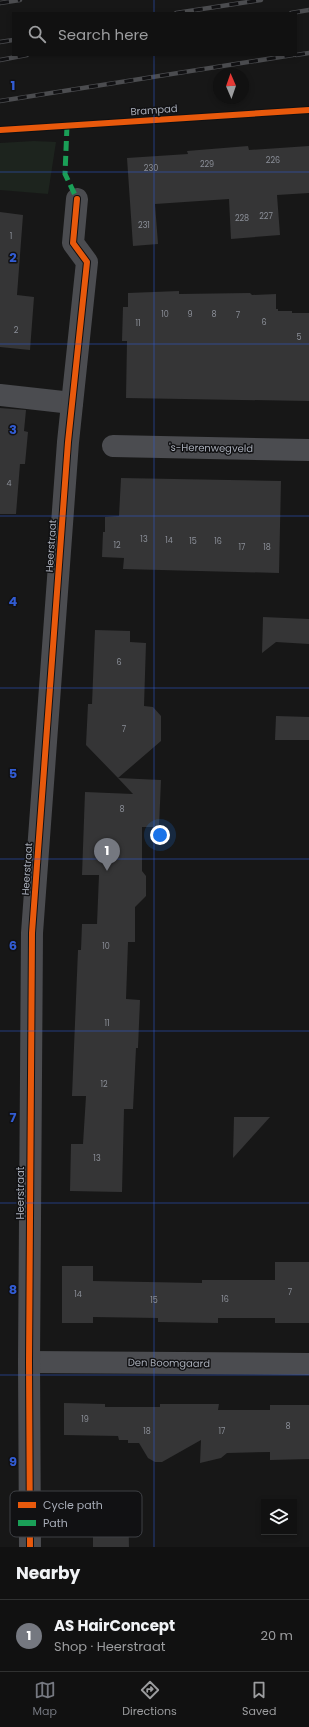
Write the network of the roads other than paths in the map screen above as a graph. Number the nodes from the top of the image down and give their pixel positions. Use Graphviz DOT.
graph roads {
  1 [pos="77,199"];
  2 [pos="0,395"];
  3 [pos="72,403"];
  4 [pos="113,446"];
  5 [pos="309,450"];
  6 [pos="28,1362"];
  7 [pos="309,1364"];
  8 [pos="29,1491"];
  9 [pos="30,1537"];
  10 [pos="30,1547"];
  1 -- 3 [label="street, Heerstraat"];
  2 -- 3 [label="street"];
  3 -- 6 [label="street, Heerstraat"];
  4 -- 5 [label="street, 's-Herenwegveld"];
  6 -- 7 [label="street, Den Boomgaard"];
  6 -- 8 [label="street, Heerstraat"];
  9 -- 10 [label="street, Heerstraat"];
}
